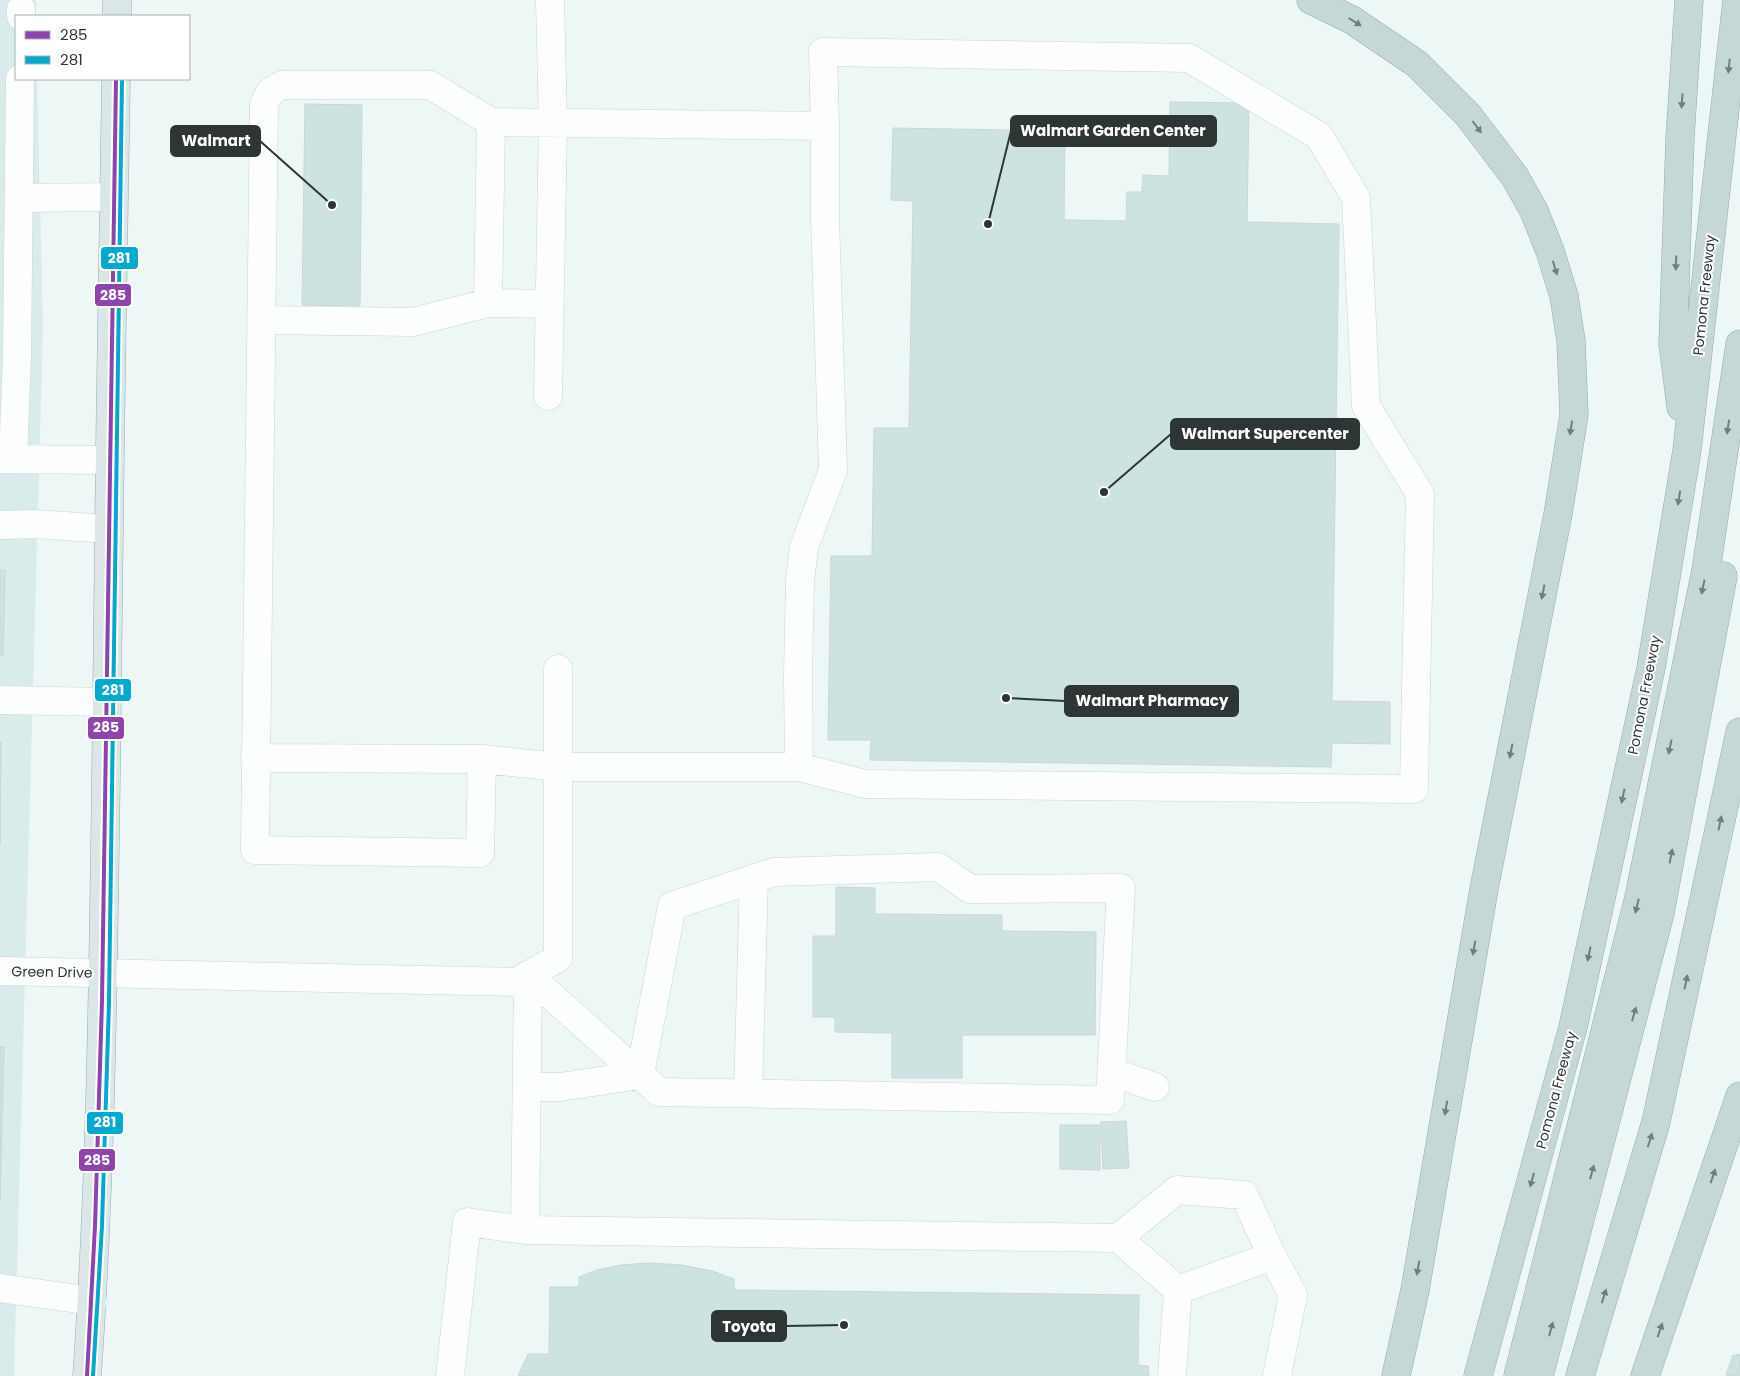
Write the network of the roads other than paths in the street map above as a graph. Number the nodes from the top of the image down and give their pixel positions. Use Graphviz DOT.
graph roads {
  1 [pos="117,0"];
  2 [pos="550,0"];
  3 [pos="1311,0"];
  4 [pos="1689,0"];
  5 [pos="1737,0"];
  6 [pos="117,15"];
  7 [pos="20,80"];
  8 [pos="116,80"];
  9 [pos="491,122"];
  10 [pos="553,123"];
  11 [pos="825,126"];
  12 [pos="113,197"];
  13 [pos="19,198"];
  14 [pos="488,303"];
  15 [pos="550,304"];
  16 [pos="261,320"];
  17 [pos="1740,344"];
  18 [pos="8,356"];
  19 [pos="548,396"];
  20 [pos="1687,450"];
  21 [pos="7,459"];
  22 [pos="110,460"];
  23 [pos="1740,468"];
  24 [pos="0,525"];
  25 [pos="109,529"];
  26 [pos="558,669"];
  27 [pos="0,700"];
  28 [pos="107,702"];
  29 [pos="1740,732"];
  30 [pos="255,758"];
  31 [pos="482,759"];
  32 [pos="558,767"];
  33 [pos="799,768"];
  34 [pos="754,878"];
  35 [pos="0,971"];
  36 [pos="104,972"];
  37 [pos="528,975"];
  38 [pos="1112,1072"];
  39 [pos="640,1075"];
  40 [pos="527,1087"];
  41 [pos="1155,1087"];
  42 [pos="748,1093"];
  43 [pos="1740,1096"];
  44 [pos="525,1230"];
  45 [pos="1118,1238"];
  46 [pos="1272,1256"];
  47 [pos="0,1288"];
  48 [pos="1178,1290"];
  49 [pos="93,1301"];
  50 [pos="87,1376"];
  51 [pos="450,1376"];
  52 [pos="1172,1376"];
  53 [pos="1277,1376"];
  54 [pos="1396,1376"];
  55 [pos="1478,1376"];
  56 [pos="1518,1376"];
  57 [pos="1539,1376"];
  58 [pos="1580,1376"];
  59 [pos="1645,1376"];
  1 -- 6 [label="main road"];
  2 -- 10 [label="street"];
  3 -- 54 [label="highway, one-way"];
  4 -- 20 [label="highway, one-way"];
  5 -- 20 [label="highway, Pomona Freeway, one-way"];
  7 -- 13 [label="street"];
  8 -- 12 [label="main road"];
  9 -- 10 [label="street"];
  9 -- 14 [label="street"];
  9 -- 16 [label="street"];
  10 -- 11 [label="street"];
  10 -- 15 [label="street"];
  11 -- 33 [label="street"];
  11 -- 33 [label="street"];
  12 -- 13 [label="street"];
  12 -- 22 [label="main road"];
  13 -- 18 [label="street"];
  14 -- 15 [label="street"];
  14 -- 16 [label="street"];
  15 -- 19 [label="street"];
  16 -- 30 [label="street"];
  17 -- 56 [label="highway, one-way"];
  18 -- 21 [label="street"];
  20 -- 55 [label="highway, Pomona Freeway, one-way"];
  21 -- 22 [label="street"];
  22 -- 25 [label="main road"];
  57 -- 23 [label="highway, one-way"];
  24 -- 25 [label="street"];
  25 -- 28 [label="main road"];
  26 -- 32 [label="street"];
  27 -- 28 [label="street"];
  28 -- 36 [label="main road"];
  58 -- 29 [label="highway, one-way"];
  30 -- 31 [label="street"];
  30 -- 31 [label="street"];
  31 -- 32 [label="street"];
  32 -- 33 [label="street"];
  32 -- 37 [label="street, Green Drive"];
  34 -- 38 [label="street"];
  34 -- 39 [label="street"];
  34 -- 42 [label="street"];
  35 -- 36 [label="street, Green Drive"];
  36 -- 37 [label="street, Green Drive"];
  36 -- 49 [label="main road"];
  37 -- 39 [label="street"];
  37 -- 40 [label="street"];
  38 -- 41 [label="street"];
  38 -- 42 [label="street"];
  39 -- 40 [label="street"];
  39 -- 42 [label="street"];
  40 -- 44 [label="street"];
  59 -- 43 [label="highway, one-way"];
  44 -- 45 [label="street"];
  44 -- 51 [label="street"];
  45 -- 46 [label="street"];
  45 -- 48 [label="street"];
  46 -- 48 [label="street"];
  46 -- 53 [label="street"];
  47 -- 49 [label="street"];
  48 -- 52 [label="street"];
  49 -- 50 [label="main road"];
}
